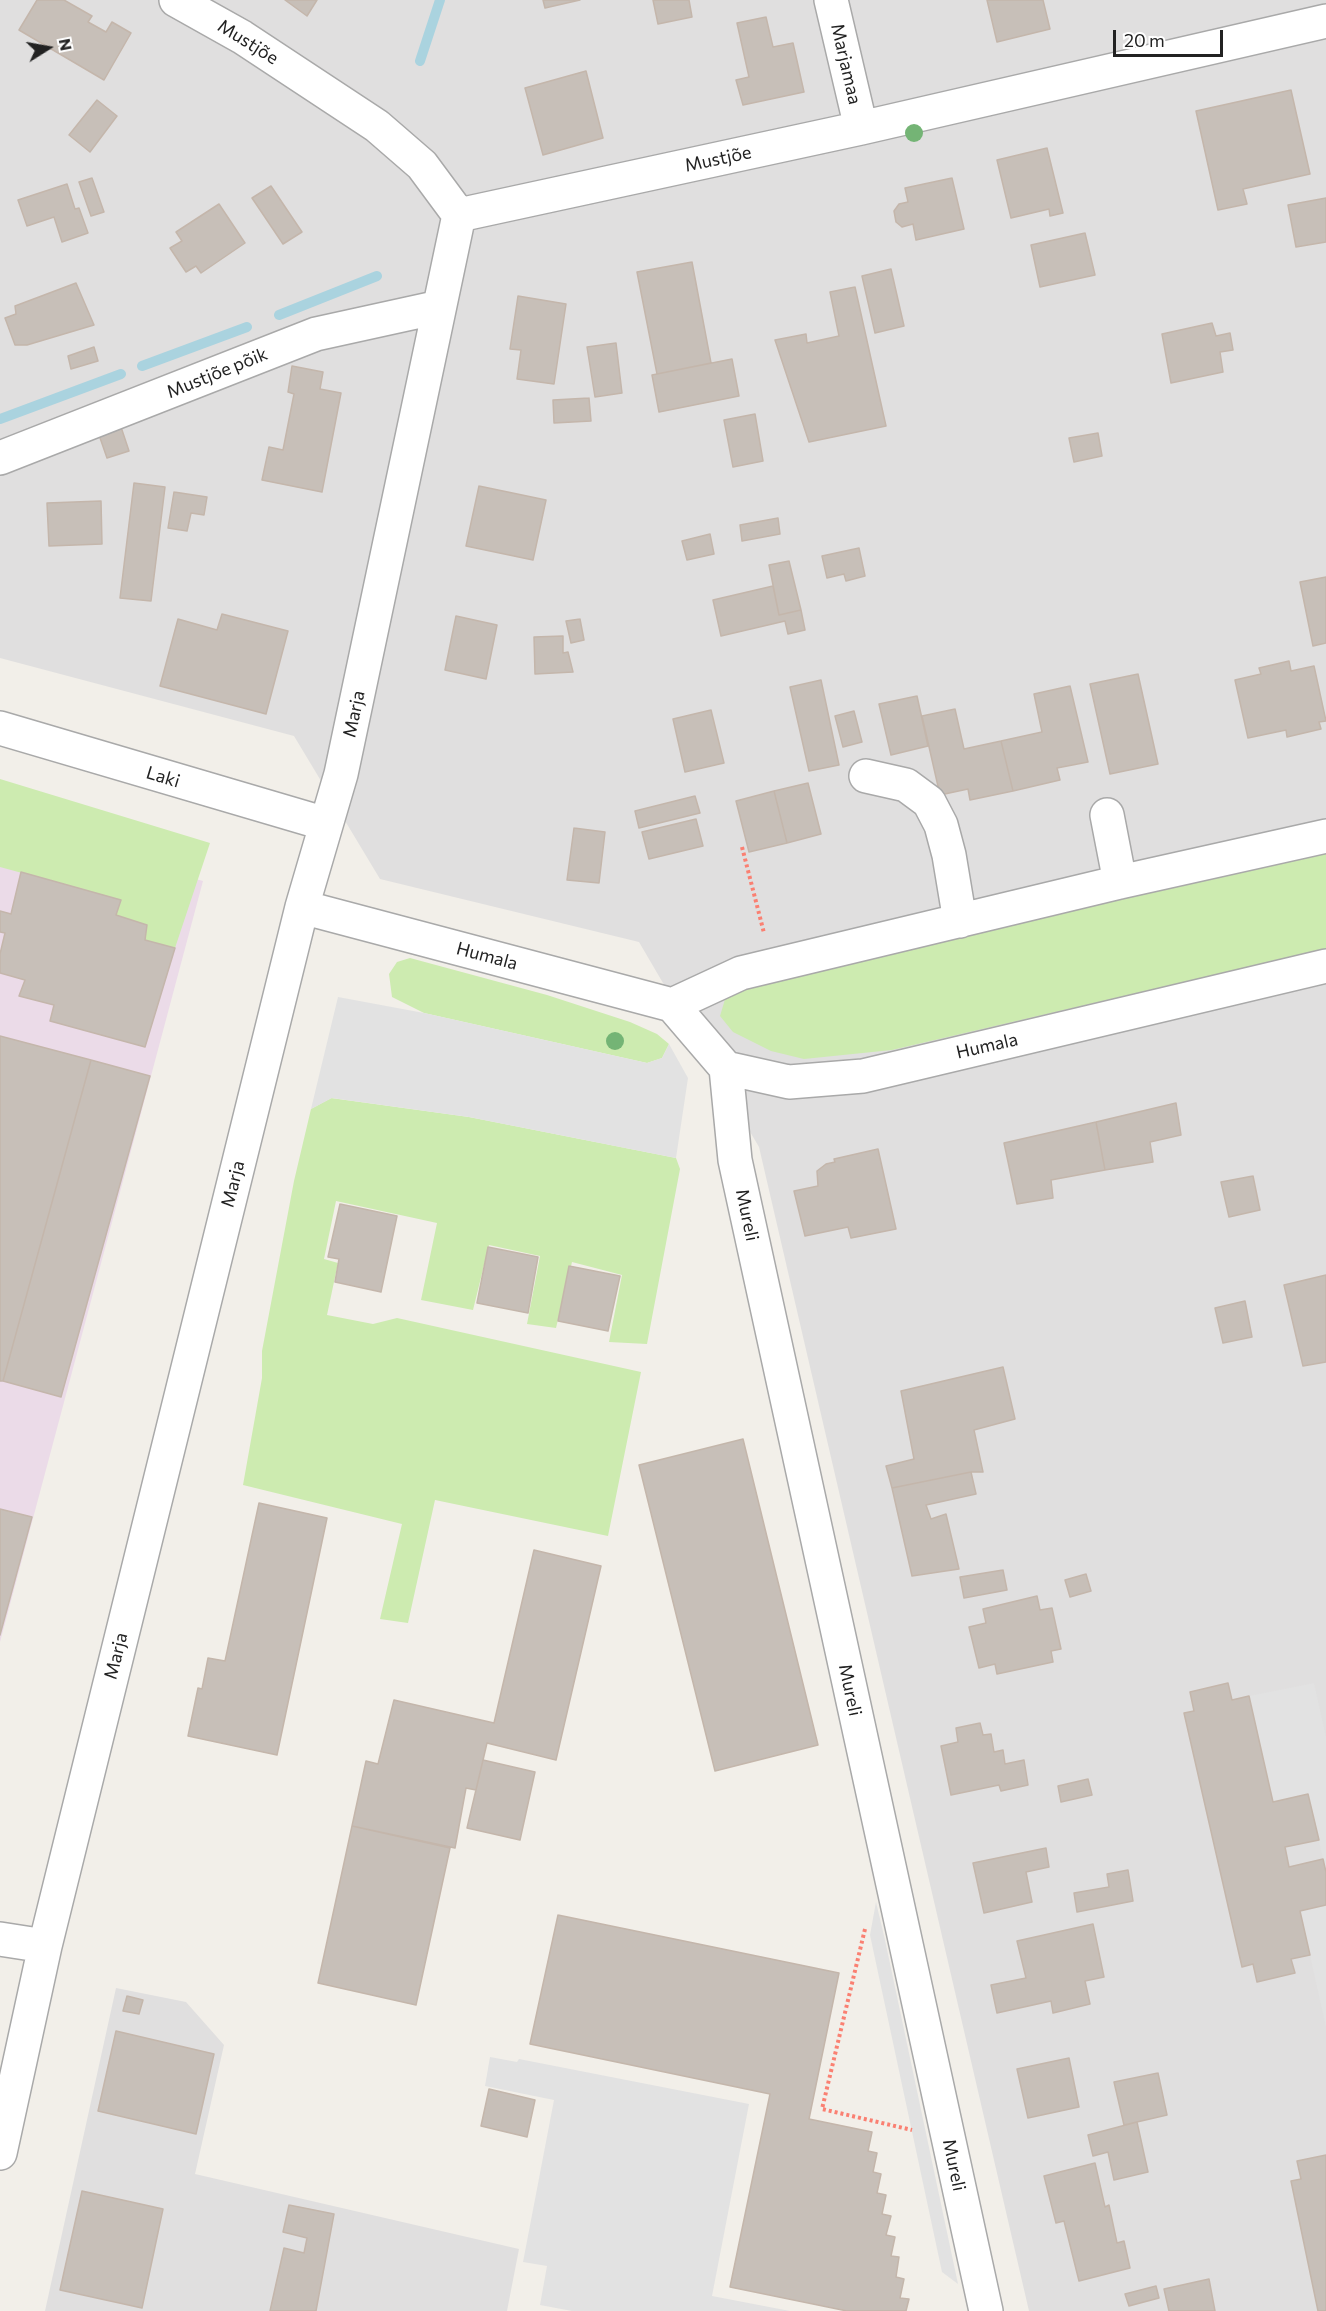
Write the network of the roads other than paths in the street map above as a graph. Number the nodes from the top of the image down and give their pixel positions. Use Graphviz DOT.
graph roads {
  1 [pos="176,0"];
  2 [pos="831,0"];
  3 [pos="1326,21"];
  4 [pos="861,128"];
  5 [pos="459,215"];
  6 [pos="439,307"];
  7 [pos="0,458"];
  8 [pos="0,728"];
  9 [pos="866,776"];
  10 [pos="1107,815"];
  11 [pos="326,824"];
  12 [pos="1326,836"];
  13 [pos="1120,882"];
  14 [pos="302,907"];
  15 [pos="960,921"];
  16 [pos="1326,966"];
  17 [pos="672,1005"];
  18 [pos="726,1068"];
  19 [pos="0,1939"];
  20 [pos="45,1946"];
  21 [pos="0,2153"];
  22 [pos="986,2311"];
  1 -- 5 [label="street, Mustjõe"];
  2 -- 4 [label="street, Marjamaa"];
  3 -- 4 [label="street, Mustjõe"];
  4 -- 5 [label="street, Mustjõe"];
  5 -- 6 [label="street, Marja"];
  6 -- 7 [label="street, Mustjõe põik"];
  6 -- 11 [label="street, Marja"];
  8 -- 11 [label="street, Laki"];
  9 -- 15 [label="street"];
  10 -- 13 [label="street"];
  11 -- 14 [label="street, Marja"];
  12 -- 13 [label="street"];
  13 -- 15 [label="street"];
  14 -- 17 [label="street, Humala"];
  14 -- 20 [label="street, Marja"];
  15 -- 17 [label="street"];
  16 -- 18 [label="street, Humala"];
  17 -- 18 [label="street"];
  18 -- 22 [label="street, Mureli"];
  19 -- 20 [label="street"];
  20 -- 21 [label="street, Marja"];
}
